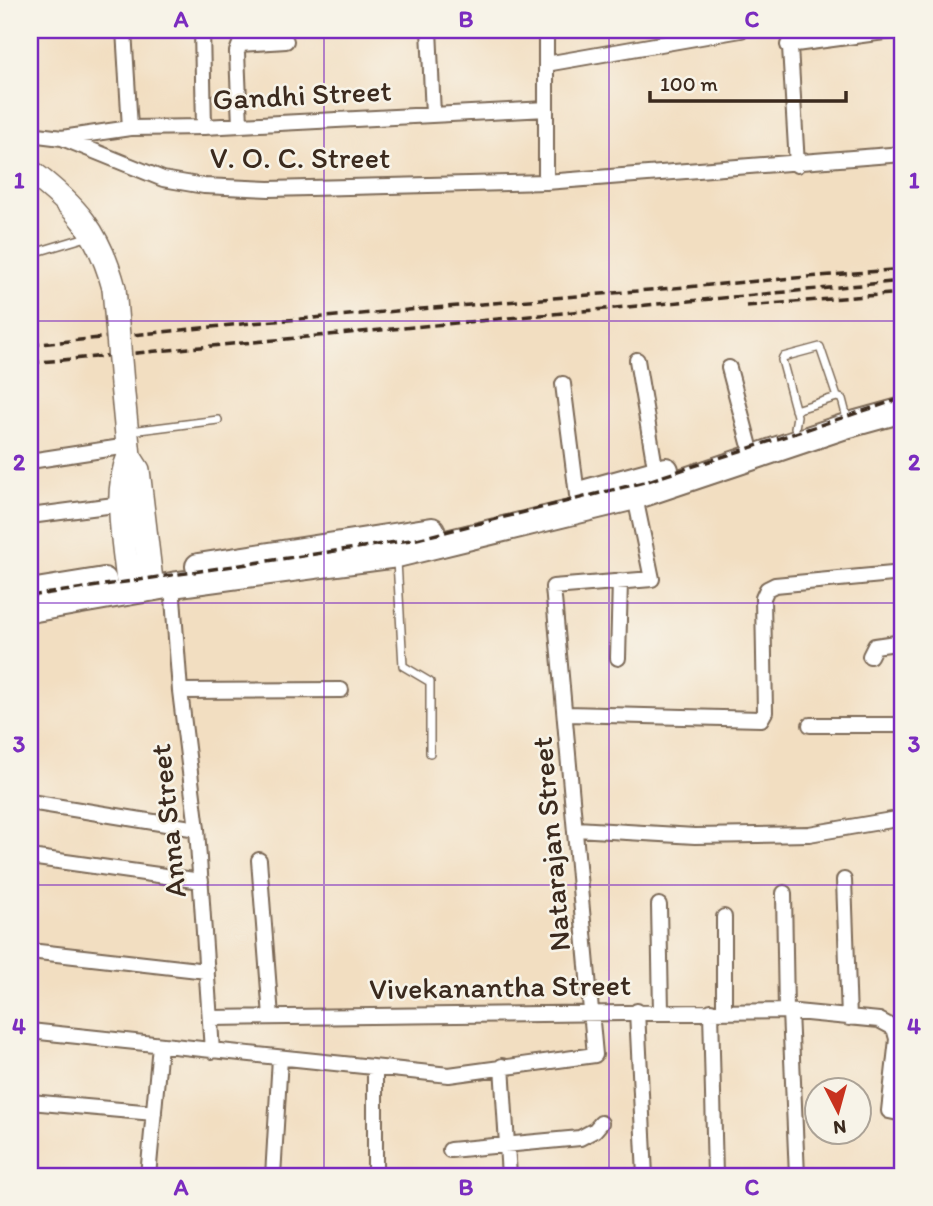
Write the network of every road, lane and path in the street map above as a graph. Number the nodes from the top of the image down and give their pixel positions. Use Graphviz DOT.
graph roads {
  1 [pos="124,30"];
  2 [pos="202,30"];
  3 [pos="429,30"];
  4 [pos="546,30"];
  5 [pos="741,30"];
  6 [pos="899,30"];
  7 [pos="788,37"];
  8 [pos="286,41"];
  9 [pos="546,64"];
  10 [pos="546,109"];
  11 [pos="433,114"];
  12 [pos="240,125"];
  13 [pos="204,127"];
  14 [pos="130,128"];
  15 [pos="30,134"];
  16 [pos="62,138"];
  17 [pos="903,154"];
  18 [pos="30,155"];
  19 [pos="797,164"];
  20 [pos="30,171"];
  21 [pos="546,181"];
  22 [pos="78,211"];
  23 [pos="94,235"];
  24 [pos="30,254"];
  25 [pos="637,360"];
  26 [pos="729,368"];
  27 [pos="563,384"];
  28 [pos="903,394"];
  29 [pos="903,410"];
  30 [pos="844,411"];
  31 [pos="795,419"];
  32 [pos="218,420"];
  33 [pos="749,443"];
  34 [pos="128,445"];
  35 [pos="30,461"];
  36 [pos="656,473"];
  37 [pos="633,489"];
  38 [pos="577,495"];
  39 [pos="122,504"];
  40 [pos="30,516"];
  41 [pos="397,546"];
  42 [pos="903,573"];
  43 [pos="620,581"];
  44 [pos="146,583"];
  45 [pos="30,592"];
  46 [pos="30,610"];
  47 [pos="903,642"];
  48 [pos="870,656"];
  49 [pos="618,659"];
  50 [pos="341,690"];
  51 [pos="180,691"];
  52 [pos="567,714"];
  53 [pos="810,725"];
  54 [pos="903,725"];
  55 [pos="430,753"];
  56 [pos="30,802"];
  57 [pos="903,818"];
  58 [pos="197,829"];
  59 [pos="576,829"];
  60 [pos="30,857"];
  61 [pos="259,860"];
  62 [pos="844,880"];
  63 [pos="201,881"];
  64 [pos="784,893"];
  65 [pos="659,905"];
  66 [pos="724,917"];
  67 [pos="30,951"];
  68 [pos="207,971"];
  69 [pos="592,1011"];
  70 [pos="637,1011"];
  71 [pos="661,1011"];
  72 [pos="717,1011"];
  73 [pos="788,1011"];
  74 [pos="271,1017"];
  75 [pos="210,1018"];
  76 [pos="849,1018"];
  77 [pos="30,1031"];
  78 [pos="160,1045"];
  79 [pos="212,1051"];
  80 [pos="280,1058"];
  81 [pos="502,1066"];
  82 [pos="375,1068"];
  83 [pos="30,1102"];
  84 [pos="154,1113"];
  85 [pos="903,1114"];
  86 [pos="601,1123"];
  87 [pos="506,1144"];
  88 [pos="450,1150"];
  89 [pos="148,1176"];
  90 [pos="273,1176"];
  91 [pos="375,1176"];
  92 [pos="509,1176"];
  93 [pos="645,1176"];
  94 [pos="715,1176"];
  95 [pos="797,1176"];
  1 -- 14 [label="street"];
  2 -- 13 [label="street"];
  3 -- 11 [label="street"];
  4 -- 9 [label="street"];
  5 -- 9 [label="street"];
  6 -- 7 [label="street"];
  7 -- 19 [label="street"];
  8 -- 12 [label="street"];
  9 -- 10 [label="street"];
  10 -- 11 [label="street, Gandhi Street"];
  10 -- 21 [label="street"];
  11 -- 12 [label="street, Gandhi Street"];
  12 -- 13 [label="street, Gandhi Street"];
  13 -- 14 [label="street, Gandhi Street"];
  14 -- 16 [label="street, Gandhi Street"];
  15 -- 16 [label="street"];
  16 -- 21 [label="street, V. O. C. Street"];
  17 -- 19 [label="street, V. O. C. Street"];
  18 -- 22 [label="main road"];
  19 -- 21 [label="street, V. O. C. Street"];
  20 -- 22 [label="main road"];
  22 -- 23 [label="main road"];
  23 -- 24 [label="lane"];
  23 -- 34 [label="main road, bridge"];
  25 -- 36 [label="street"];
  26 -- 33 [label="street"];
  27 -- 38 [label="street"];
  28 -- 30 [label="highway"];
  29 -- 30 [label="highway"];
  30 -- 31 [label="highway"];
  30 -- 31 [label="lane"];
  30 -- 37 [label="highway"];
  31 -- 33 [label="highway"];
  32 -- 34 [label="lane"];
  33 -- 36 [label="highway"];
  34 -- 35 [label="street"];
  34 -- 39 [label="main road"];
  34 -- 44 [label="main road"];
  36 -- 37 [label="highway"];
  37 -- 38 [label="highway"];
  37 -- 41 [label="highway"];
  37 -- 43 [label="street"];
  38 -- 41 [label="highway"];
  39 -- 40 [label="street"];
  39 -- 44 [label="main road"];
  41 -- 44 [label="highway"];
  41 -- 55 [label="lane"];
  42 -- 52 [label="street"];
  43 -- 49 [label="street"];
  43 -- 52 [label="street, Natarajan Street"];
  44 -- 45 [label="highway"];
  44 -- 46 [label="highway"];
  44 -- 51 [label="street, Anna Street"];
  47 -- 48 [label="street"];
  50 -- 51 [label="street"];
  51 -- 58 [label="street, Anna Street"];
  52 -- 59 [label="street, Natarajan Street"];
  53 -- 54 [label="street"];
  56 -- 58 [label="street"];
  57 -- 59 [label="street"];
  58 -- 63 [label="street, Anna Street"];
  59 -- 69 [label="street, Natarajan Street"];
  60 -- 63 [label="street"];
  61 -- 74 [label="street"];
  62 -- 76 [label="street"];
  63 -- 68 [label="street, Anna Street"];
  64 -- 73 [label="street"];
  65 -- 71 [label="street"];
  66 -- 72 [label="street"];
  67 -- 68 [label="street"];
  68 -- 75 [label="street, Anna Street"];
  69 -- 70 [label="street, Vivekanantha Street"];
  69 -- 74 [label="street, Vivekanantha Street"];
  69 -- 81 [label="street, Natarajan Street"];
  70 -- 71 [label="street, Vivekanantha Street"];
  70 -- 93 [label="street"];
  71 -- 72 [label="street, Vivekanantha Street"];
  72 -- 73 [label="street, Vivekanantha Street"];
  72 -- 94 [label="street"];
  73 -- 76 [label="street, Vivekanantha Street"];
  73 -- 95 [label="street"];
  74 -- 75 [label="street, Vivekanantha Street"];
  75 -- 79 [label="street, Anna Street"];
  76 -- 85 [label="street, Vivekanantha Street"];
  77 -- 78 [label="street"];
  78 -- 79 [label="street"];
  78 -- 84 [label="street"];
  79 -- 80 [label="street"];
  80 -- 82 [label="street"];
  80 -- 90 [label="street"];
  81 -- 82 [label="street"];
  81 -- 87 [label="street"];
  82 -- 91 [label="street"];
  83 -- 84 [label="street"];
  84 -- 89 [label="street"];
  86 -- 87 [label="street"];
  87 -- 88 [label="street"];
  87 -- 92 [label="street"];
}
